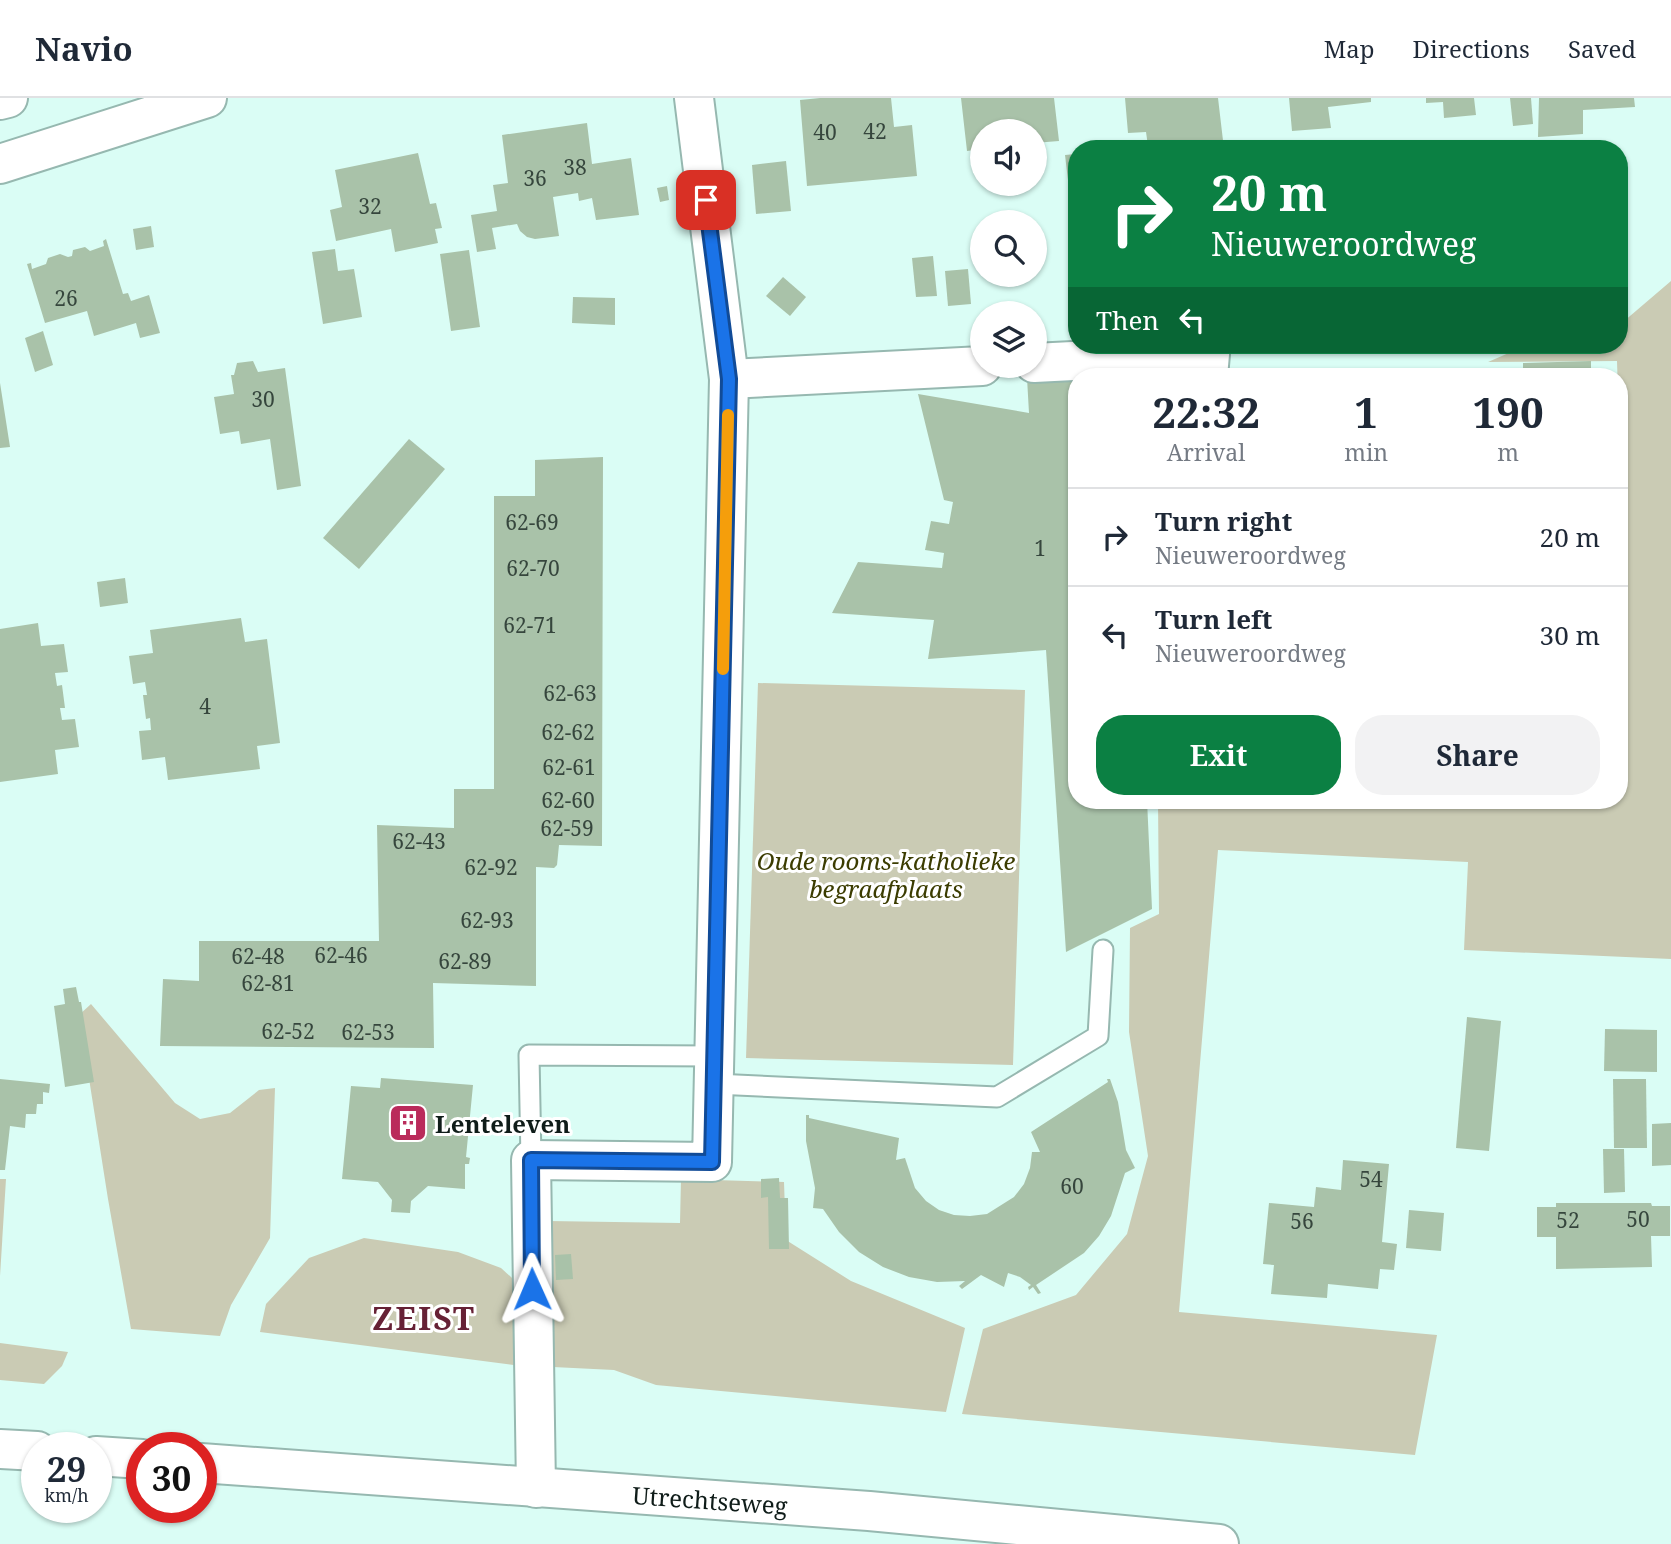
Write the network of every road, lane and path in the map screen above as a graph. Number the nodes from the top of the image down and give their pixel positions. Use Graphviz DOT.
graph roads {
  1 [pos="8,98"];
  2 [pos="207,98"];
  3 [pos="694,98"];
  4 [pos="0,100"];
  5 [pos="155,104"];
  6 [pos="0,164"];
  7 [pos="1210,354"];
  8 [pos="1047,362"];
  9 [pos="970,367"];
  10 [pos="729,379"];
  11 [pos="1103,950"];
  12 [pos="715,1070"];
  13 [pos="531,1160"];
  14 [pos="0,1449"];
  15 [pos="21,1450"];
  16 [pos="217,1464"];
  17 [pos="536,1488"];
  18 [pos="1219,1544"];
  1 -- 4 [label="street"];
  2 -- 5 [label="street"];
  3 -- 10 [label="street"];
  5 -- 6 [label="street"];
  7 -- 8 [label="street"];
  9 -- 10 [label="street"];
  10 -- 12 [label="street"];
  11 -- 12 [label="lane"];
  12 -- 13 [label="street"];
  12 -- 13 [label="lane"];
  13 -- 17 [label="street"];
  14 -- 15 [label="street"];
  16 -- 17 [label="street, Utrechtseweg"];
  17 -- 18 [label="street, Utrechtseweg"];
}
